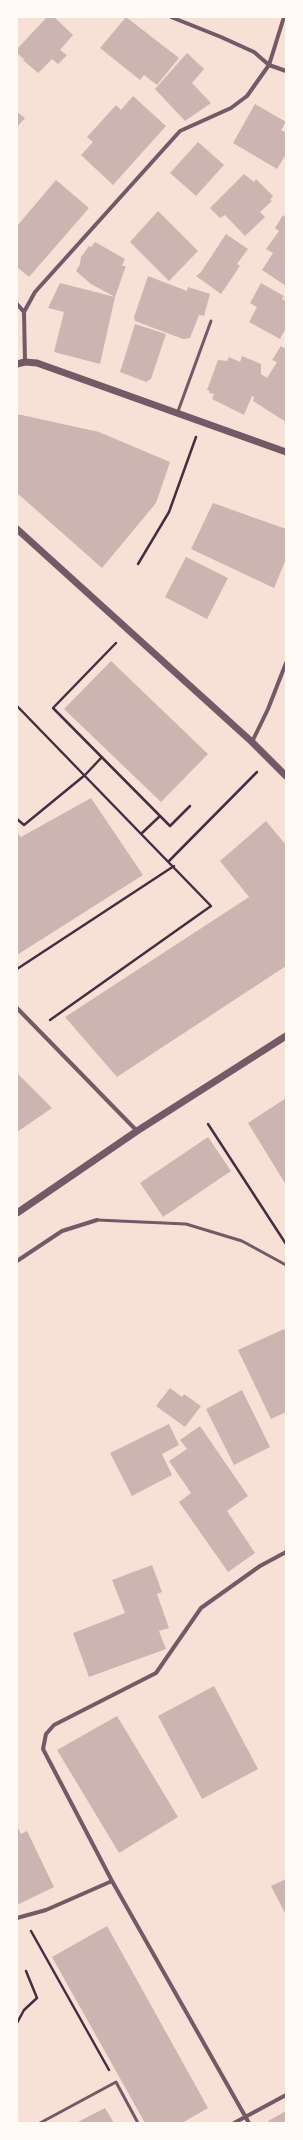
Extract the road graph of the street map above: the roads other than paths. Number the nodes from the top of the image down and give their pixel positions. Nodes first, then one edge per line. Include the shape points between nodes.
1 (171, 17) edge
2 (284, 17) edge
3 (269, 64) junction
4 (286, 71) edge
5 (17, 304) edge
6 (24, 312) junction
7 (210, 321) dead end
8 (25, 362) junction
9 (17, 364) edge
10 (177, 414) junction
11 (286, 452) edge
12 (17, 529) edge
13 (286, 664) edge
14 (252, 742) junction
15 (286, 776) edge
16 (17, 1008) edge
17 (286, 1036) edge
18 (137, 1131) junction
19 (17, 1212) edge
20 (97, 1220) joint
21 (17, 1261) edge
22 (286, 1265) edge
23 (286, 1552) edge
24 (112, 1881) junction
25 (17, 1918) edge
26 (286, 2095) edge
27 (246, 2116) junction
28 (40, 2123) edge
29 (138, 2123) edge
30 (234, 2123) edge
31 (249, 2123) edge

1 - 3 street via 254,52
2 - 3 street
3 - 4 street
3 - 6 street via 247,96 206,121 180,131 34,292
5 - 6 street
6 - 8 street
7 - 10 lane
8 - 9 street
8 - 10 street via 37,363
10 - 11 street
12 - 14 street
13 - 14 street
14 - 15 street
16 - 18 street
17 - 18 street
18 - 19 street
20 - 21 street via 62,1231
20 - 22 lane via 186,1224 242,1241
23 - 24 street via 260,1566 201,1608 156,1673 54,1725 46,1734 43,1749
24 - 25 street via 46,1910
24 - 27 street
26 - 27 street
27 - 30 street
27 - 31 street
28 - 29 lane via 116,2082

